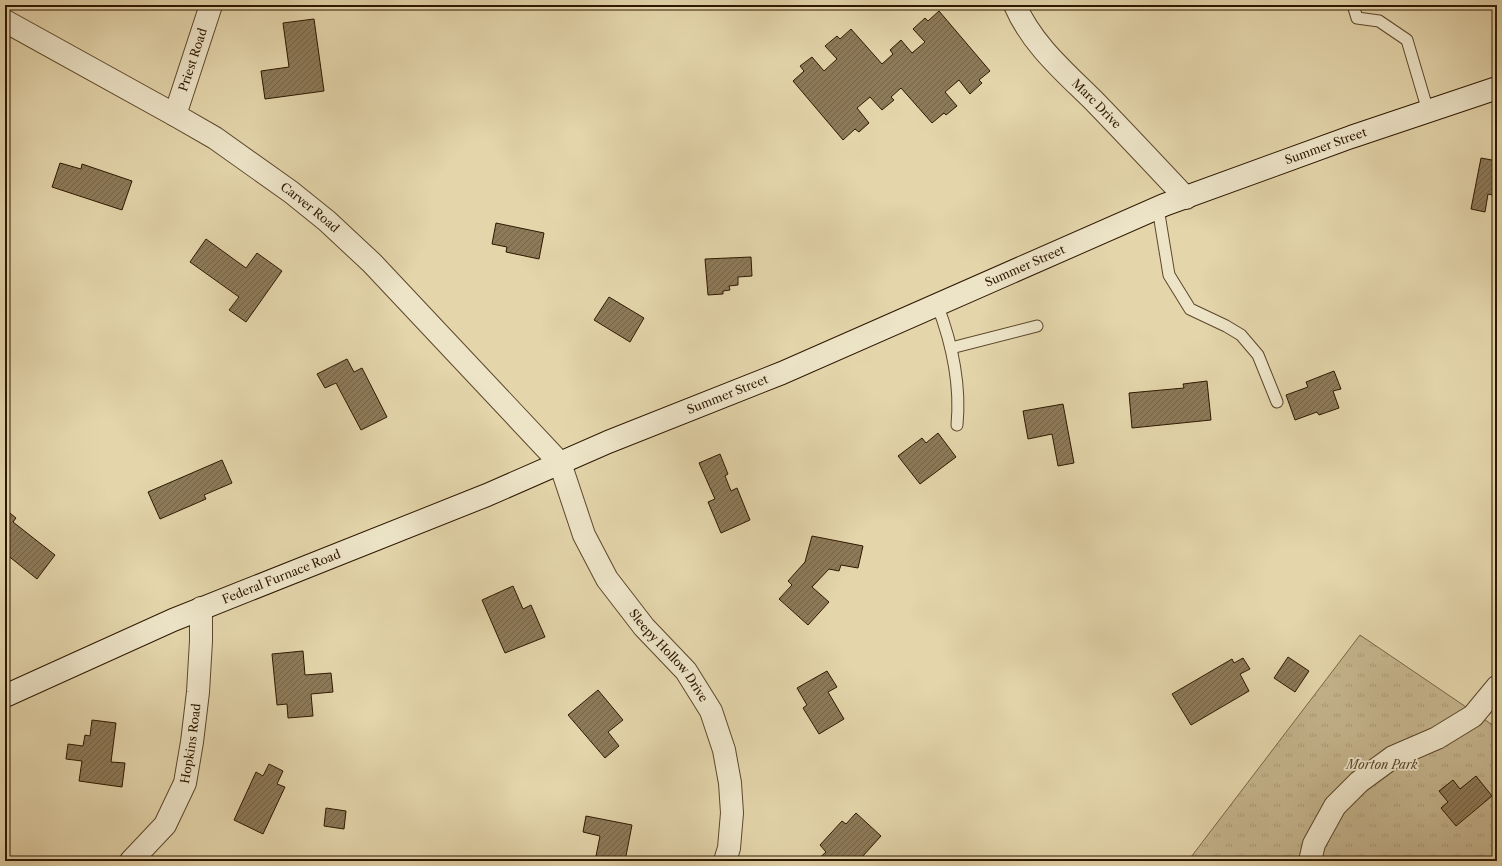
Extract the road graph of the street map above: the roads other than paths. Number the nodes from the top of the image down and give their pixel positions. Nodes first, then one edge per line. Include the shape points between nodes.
1 (211, 5) edge
2 (1015, 5) edge
3 (1353, 5) edge
4 (5, 21) edge
5 (1497, 88) edge
6 (1428, 111) junction
7 (175, 115) junction
8 (1186, 198) junction
9 (1158, 208) junction
10 (937, 304) junction
11 (1037, 326) dead end
12 (951, 348) junction
13 (1277, 402) dead end
14 (957, 425) dead end
15 (560, 463) junction
16 (201, 608) junction
17 (1497, 687) edge
18 (5, 696) edge
19 (131, 861) edge
20 (725, 861) edge
21 (1310, 861) edge

1 - 7 street, Priest Road
2 - 8 street, Marc Drive via 1021,19 1042,49
3 - 6 lane via 1357,18 1379,21 1407,40
4 - 7 street, Carver Road
5 - 6 street, Summer Street
6 - 8 street, Summer Street
7 - 15 street, Carver Road via 215,138 327,221 377,268
8 - 9 street, Summer Street
9 - 10 street, Summer Street
9 - 13 lane via 1169,275 1190,309 1241,335 1258,355
10 - 12 lane
10 - 15 street, Summer Street via 782,373
11 - 12 lane
12 - 14 lane via 959,405
15 - 16 street, Federal Furnace Road via 487,495
15 - 20 street, Sleepy Hollow Drive via 584,535 607,579 644,627 686,671 710,711 724,750 730,783 732,813
16 - 18 street, Federal Furnace Road
16 - 19 street, Hopkins Road via 198,692 185,783 165,825
17 - 21 street via 1473,716 1437,738 1393,757 1359,782 1335,806 1314,844

